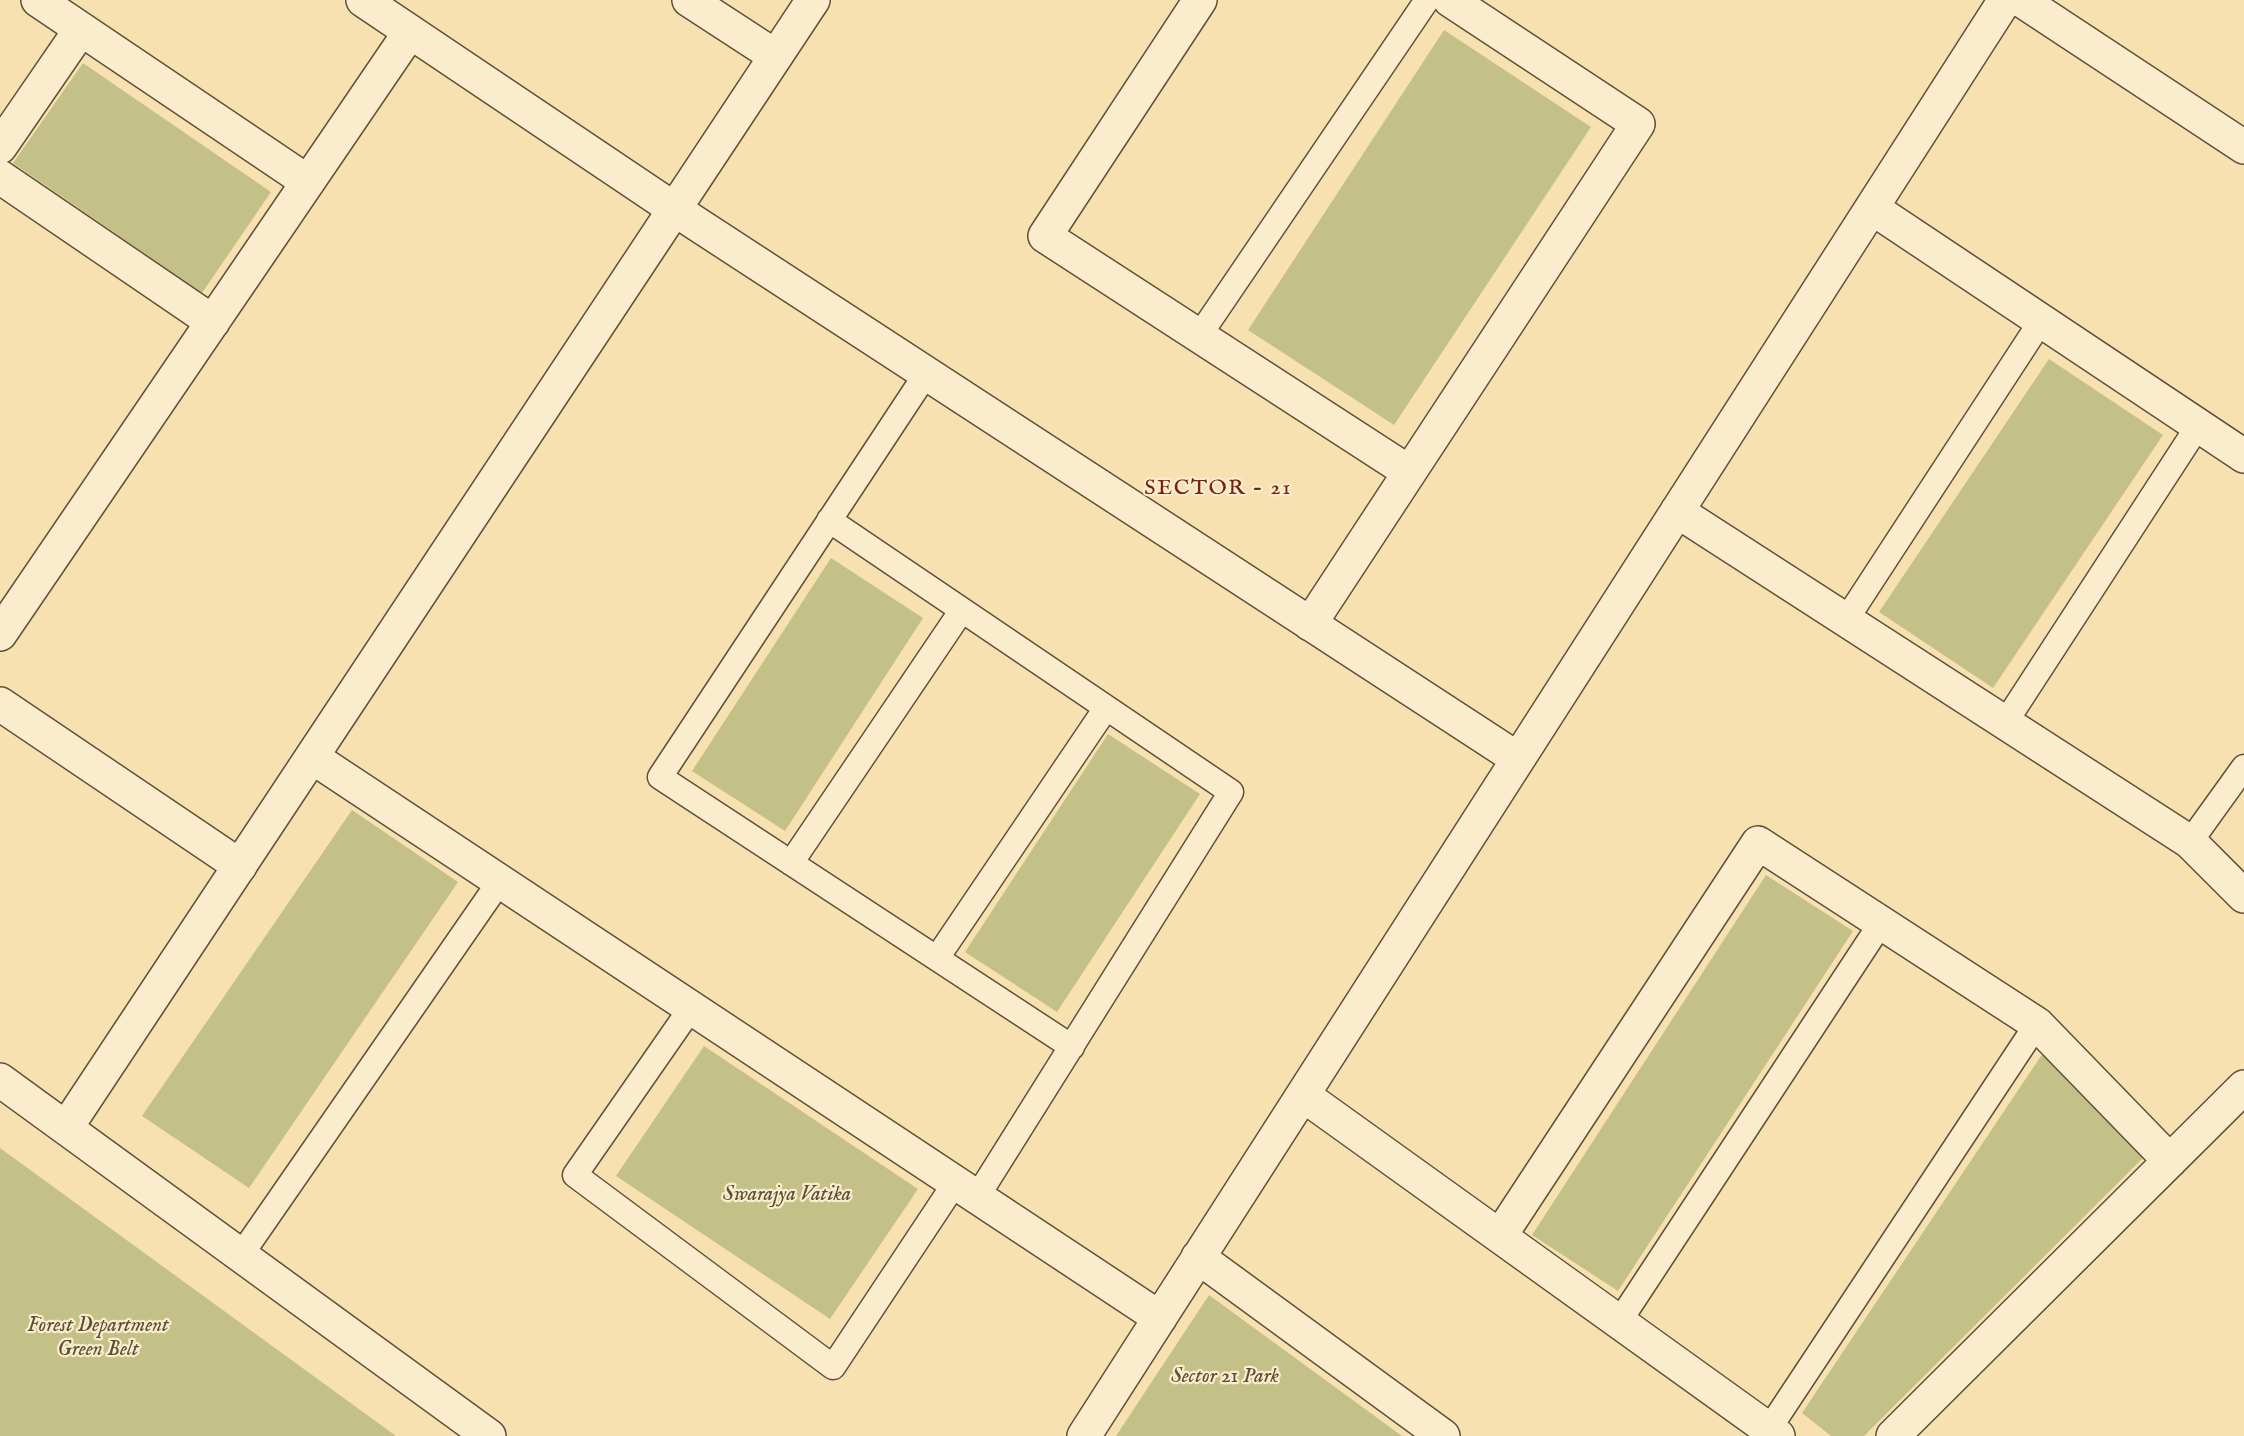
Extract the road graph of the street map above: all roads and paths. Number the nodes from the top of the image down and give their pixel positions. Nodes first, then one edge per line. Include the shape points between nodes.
1 (38, 0) edge
2 (363, 0) edge
3 (689, 0) edge
4 (813, 0) edge
5 (1200, 0) edge
6 (1427, 0) edge
7 (1450, 0) edge
8 (2005, 0) edge
9 (2021, 0) edge
10 (81, 28) junction
11 (410, 32) junction
12 (775, 56) junction
13 (0, 147) edge
14 (2244, 147) edge
15 (0, 177) edge
16 (308, 182) junction
17 (1872, 208) junction
18 (674, 209) junction
19 (2041, 321) junction
20 (213, 322) junction
21 (1199, 336) junction
22 (926, 374) junction
23 (2198, 426) junction
24 (2244, 456) edge
25 (1409, 472) junction
26 (1677, 511) junction
27 (829, 520) junction
28 (962, 610) junction
29 (1846, 620) junction
30 (1310, 624) junction
31 (0, 634) edge
32 (0, 704) edge
33 (1106, 708) junction
34 (2005, 723) junction
35 (312, 757) junction
36 (1518, 759) junction
37 (2244, 767) edge
38 (2190, 842) junction
39 (791, 863) junction
40 (240, 866) junction
41 (500, 881) junction
42 (2244, 896) edge
43 (1881, 923) junction
44 (937, 958) junction
45 (691, 1008) junction
46 (2037, 1024) junction
47 (1072, 1047) junction
48 (0, 1080) edge
49 (2244, 1087) edge
50 (1303, 1095) junction
51 (66, 1128) junction
52 (2170, 1161) junction
53 (966, 1190) junction
54 (1500, 1236) junction
55 (241, 1255) junction
56 (1198, 1257) junction
57 (1160, 1318) junction
58 (1619, 1322) junction
59 (1774, 1432) edge
60 (489, 1436) edge
61 (1084, 1436) edge
62 (1443, 1436) edge
63 (1893, 1436) edge

1 - 10 street
2 - 11 street
3 - 12 street
4 - 12 street
5 - 21 street via 1046,236
6 - 21 lane
7 - 25 street via 1638,124
8 - 17 street
9 - 14 street
10 - 13 street
10 - 16 street
11 - 16 street
11 - 18 street
12 - 18 street
15 - 20 street
16 - 20 street
17 - 19 street
17 - 26 street
18 - 22 street
18 - 35 street
19 - 23 street
19 - 29 lane
20 - 31 street
21 - 25 street
22 - 27 lane
22 - 30 street
23 - 24 street
23 - 34 lane
25 - 30 street
26 - 29 street
26 - 36 street
27 - 28 lane
27 - 39 lane via 660,777
28 - 33 lane
28 - 39 lane
29 - 34 street
30 - 36 street
32 - 40 street
33 - 44 lane
33 - 47 lane via 1230,792
34 - 38 street
35 - 40 street
35 - 41 street
36 - 50 street
37 - 38 lane
38 - 42 street
39 - 44 lane
40 - 51 street
41 - 45 street
41 - 55 lane
43 - 46 street
43 - 54 street via 1758,843
43 - 58 lane
44 - 47 lane
45 - 53 street
45 - 53 lane via 575,1175 832,1367
46 - 52 street
46 - 59 lane
47 - 53 lane
48 - 51 street
49 - 52 street
50 - 54 street
50 - 56 street
51 - 55 street
52 - 63 street
53 - 57 street
54 - 58 street
55 - 60 street
56 - 57 street
56 - 62 street
57 - 61 street
58 - 59 street

